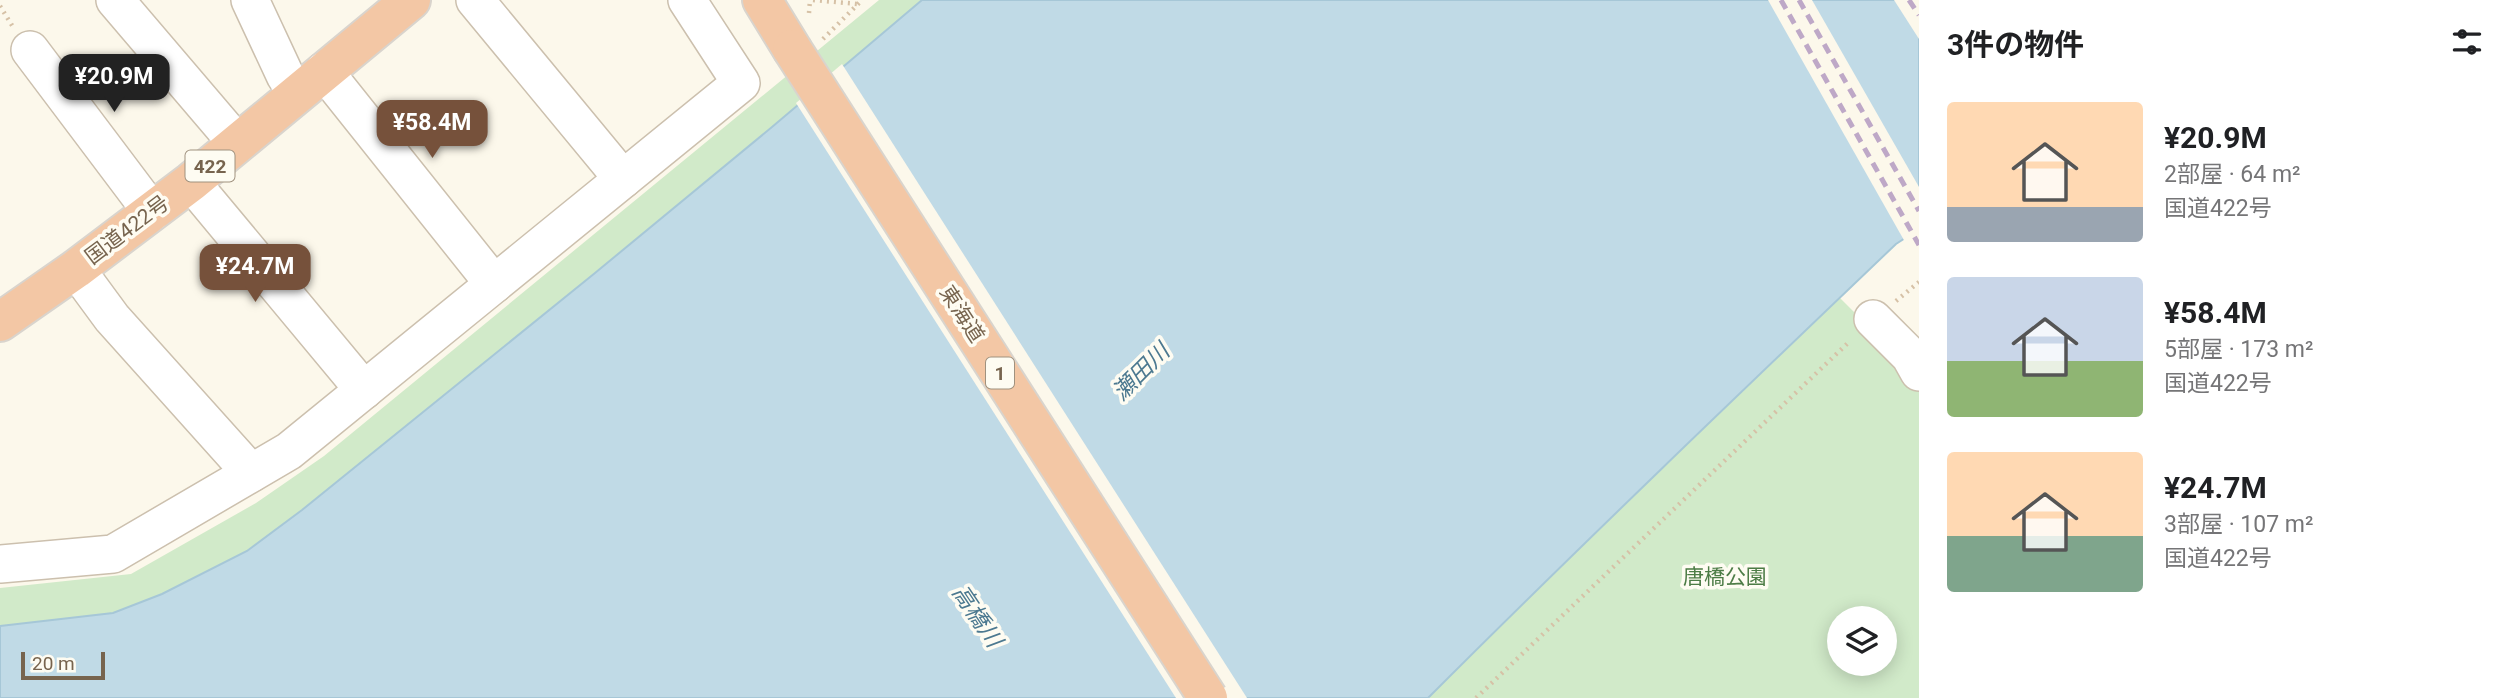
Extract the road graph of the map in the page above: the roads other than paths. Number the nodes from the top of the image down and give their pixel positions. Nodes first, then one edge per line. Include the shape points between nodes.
1 (115, 0) edge
2 (250, 0) edge
3 (411, 0) edge
4 (475, 0) edge
5 (687, 0) edge
6 (762, 0) edge
7 (30, 50) dead end
8 (311, 83) junction
9 (237, 143) junction
10 (623, 179) junction
11 (191, 182) junction
12 (152, 212) junction
13 (76, 269) junction
14 (494, 284) junction
15 (1873, 319) road end
16 (0, 322) edge
17 (1919, 372) edge
18 (364, 390) junction
19 (251, 473) junction
20 (0, 564) edge
21 (1208, 698) edge

1 - 9 street
2 - 8 street via 285,75
3 - 8 highway, 国道422号 / 422
4 - 10 street
5 - 10 street via 741,83
6 - 21 highway, 東海道 / 1, bridge
7 - 12 street
8 - 9 highway, 国道422号 / 422
8 - 14 street
9 - 11 highway, 国道422号 / 422
10 - 14 street
11 - 12 highway, 国道422号 / 422
11 - 18 street
12 - 13 highway, 国道422号 / 422
13 - 16 highway, 国道422号 / 422
13 - 19 street via 112,318
14 - 18 street
15 - 17 street via 1910,356
18 - 19 street via 289,451
19 - 20 street via 113,554

